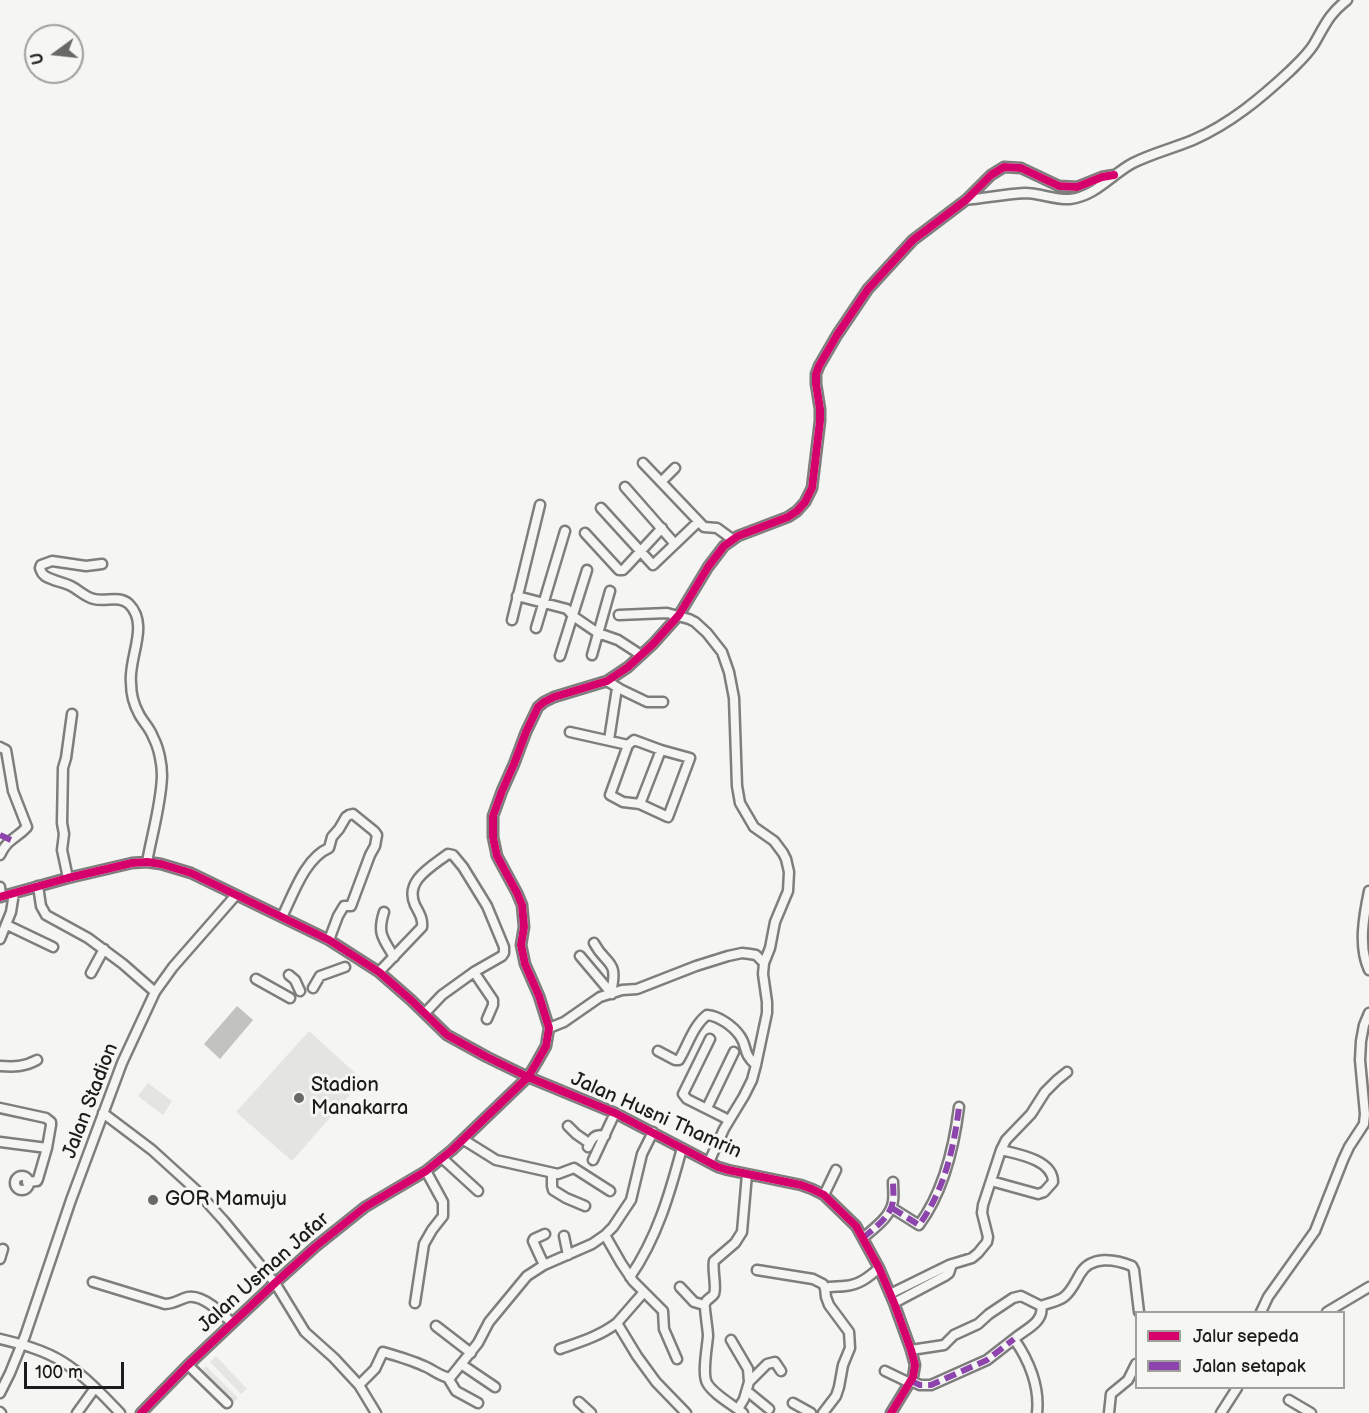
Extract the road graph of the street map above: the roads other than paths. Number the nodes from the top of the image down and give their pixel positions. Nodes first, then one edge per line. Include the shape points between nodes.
1 (1347, 0) edge
2 (1114, 175) junction
3 (966, 200) junction
4 (643, 463) dead end
5 (675, 468) dead end
6 (661, 482) junction
7 (625, 487) dead end
8 (540, 505) dead end
9 (601, 508) dead end
10 (698, 522) junction
11 (662, 528) junction
12 (565, 531) dead end
13 (585, 533) dead end
14 (732, 539) junction
15 (675, 544) junction
16 (641, 551) junction
17 (102, 564) dead end
18 (587, 570) dead end
19 (610, 591) dead end
20 (517, 596) junction
21 (544, 603) junction
22 (619, 615) dead end
23 (679, 615) junction
24 (573, 616) junction
25 (512, 620) dead end
26 (536, 628) dead end
27 (598, 633) junction
28 (592, 655) dead end
29 (560, 656) dead end
30 (641, 656) junction
31 (607, 681) junction
32 (617, 688) junction
33 (663, 702) dead end
34 (72, 714) dead end
35 (570, 732) dead end
36 (609, 740) junction
37 (628, 745) junction
38 (0, 747) edge
39 (661, 750) junction
40 (640, 804) junction
41 (0, 835) edge
42 (11, 840) junction
43 (0, 855) edge
44 (147, 862) junction
45 (68, 878) junction
46 (38, 886) junction
47 (0, 887) edge
48 (1369, 891) edge
49 (14, 893) junction
50 (236, 895) junction
51 (1, 897) edge
52 (384, 912) dead end
53 (282, 917) junction
54 (7, 925) junction
55 (0, 939) edge
56 (329, 940) junction
57 (53, 947) dead end
58 (104, 949) junction
59 (580, 956) dead end
60 (394, 957) junction
61 (764, 963) junction
62 (345, 967) dead end
63 (1369, 970) edge
64 (379, 972) junction
65 (474, 972) junction
66 (91, 973) dead end
67 (289, 975) dead end
68 (597, 975) junction
69 (256, 979) dead end
70 (313, 988) dead end
71 (300, 991) dead end
72 (155, 992) junction
73 (611, 993) junction
74 (290, 998) dead end
75 (425, 1013) junction
76 (1369, 1013) edge
77 (487, 1019) dead end
78 (549, 1028) junction
79 (710, 1039) dead end
80 (658, 1051) dead end
81 (734, 1052) dead end
82 (37, 1060) dead end
83 (756, 1065) junction
84 (0, 1066) edge
85 (1067, 1072) dead end
86 (528, 1077) junction
87 (959, 1107) dead end
88 (0, 1108) edge
89 (707, 1108) junction
90 (103, 1113) junction
91 (615, 1113) junction
92 (729, 1120) junction
93 (568, 1126) dead end
94 (653, 1132) junction
95 (605, 1136) junction
96 (464, 1140) junction
97 (0, 1142) edge
98 (47, 1148) junction
99 (682, 1148) junction
100 (1001, 1150) junction
101 (442, 1158) junction
102 (593, 1161) dead end
103 (709, 1162) junction
104 (836, 1170) dead end
105 (426, 1171) junction
106 (552, 1173) junction
107 (747, 1174) junction
108 (991, 1181) junction
109 (27, 1182) dead end
110 (893, 1182) dead end
111 (478, 1191) dead end
112 (610, 1191) dead end
113 (824, 1195) junction
114 (585, 1206) dead end
115 (892, 1208) junction
116 (545, 1234) dead end
117 (605, 1235) junction
118 (564, 1236) dead end
119 (863, 1238) junction
120 (3, 1249) dead end
121 (568, 1255) junction
122 (0, 1259) edge
123 (952, 1264) junction
124 (544, 1265) junction
125 (879, 1268) junction
126 (756, 1270) dead end
127 (630, 1277) junction
128 (93, 1282) dead end
129 (275, 1282) junction
130 (680, 1287) dead end
131 (825, 1287) junction
132 (1369, 1287) edge
133 (644, 1292) junction
134 (890, 1294) junction
135 (415, 1303) dead end
136 (894, 1303) junction
137 (704, 1305) junction
138 (1041, 1306) junction
139 (1139, 1311) edge
140 (1261, 1311) edge
141 (1329, 1311) edge
142 (232, 1323) junction
143 (617, 1323) junction
144 (436, 1326) dead end
145 (0, 1339) edge
146 (1014, 1339) junction
147 (731, 1340) dead end
148 (22, 1344) junction
149 (560, 1348) dead end
150 (911, 1350) junction
151 (471, 1353) junction
152 (677, 1359) dead end
153 (461, 1364) junction
154 (188, 1365) junction
155 (1135, 1368) edge
156 (781, 1371) dead end
157 (885, 1371) dead end
158 (448, 1378) junction
159 (911, 1382) junction
160 (359, 1385) junction
161 (748, 1386) junction
162 (495, 1387) dead end
163 (95, 1388) junction
164 (1236, 1389) edge
165 (0, 1393) edge
166 (1289, 1400) dead end
167 (579, 1402) dead end
168 (227, 1403) dead end
169 (478, 1403) dead end
170 (793, 1403) dead end
171 (769, 1410) dead end
172 (741, 1411) edge
173 (1222, 1412) edge
174 (77, 1413) edge
175 (120, 1413) edge
176 (141, 1413) edge
177 (376, 1413) edge
178 (591, 1413) edge
179 (686, 1413) edge
180 (811, 1413) edge
181 (823, 1413) edge
182 (891, 1413) edge
183 (1037, 1413) edge
184 (1109, 1413) edge
185 (1233, 1413) edge
186 (1311, 1413) edge

1 - 2 street via 1293,68 1239,115 1195,140
2 - 3 street via 1090,193 1070,199 1025,193
2 - 3 street via 1077,188 1059,186 1020,168 1004,167
3 - 14 street via 889,265 868,289 825,355 816,374 820,421 812,488 805,501 788,517
4 - 6 street
5 - 6 street
6 - 10 street
7 - 11 street
8 - 20 street
9 - 16 street
10 - 14 street via 717,528
10 - 15 street
11 - 15 street
11 - 16 street
12 - 21 street
13 - 16 street via 620,570
14 - 23 street via 717,554
15 - 16 street via 652,565
17 - 44 street via 48,561 40,568 47,577 90,598 120,599 135,612 138,630 130,681 137,709 157,746 162,775
18 - 24 street
19 - 27 street
20 - 21 street
20 - 25 street
21 - 24 street via 567,609
21 - 26 street
22 - 23 street
23 - 30 street
23 - 61 street via 695,622 726,660 734,698 741,803 754,827 774,841 788,866 788,891
24 - 27 street
24 - 29 street
27 - 28 street
27 - 30 street via 618,640
30 - 31 street
31 - 32 street
31 - 78 street via 554,697 538,707 494,816 495,850 522,905 521,945 525,964
32 - 33 street via 647,702
32 - 36 street
34 - 45 street via 63,768 63,850
35 - 36 street
36 - 37 street
37 - 39 street via 634,740
37 - 40 street via 610,795
38 - 42 street via 6,750 13,791 27,827
39 - 40 street
39 - 40 street via 690,758 668,817
41 - 42 street
42 - 43 street
44 - 45 street, Jalan Husni Thamrin
44 - 50 street, Jalan Husni Thamrin via 191,873
45 - 46 street, Jalan Husni Thamrin
46 - 49 street, Jalan Husni Thamrin
46 - 58 street via 46,915
47 - 51 street
48 - 63 street via 1363,948
49 - 51 street, Jalan Husni Thamrin
49 - 54 street
50 - 53 street, Jalan Husni Thamrin
50 - 72 street, Jalan Stadion
52 - 60 street via 381,930
53 - 56 street, Jalan Husni Thamrin
53 - 56 street via 304,872 317,855 329,848 332,837 353,814 377,835 375,846 351,906 344,906
54 - 55 street
54 - 57 street
56 - 64 street, Jalan Husni Thamrin
58 - 66 street
58 - 72 street
59 - 68 street
60 - 64 street
60 - 65 street via 422,927 412,888 417,879 451,854 487,906 504,947 502,956
61 - 73 street via 756,955 735,954 643,987
61 - 83 street via 767,1013
62 - 70 street via 320,976
64 - 75 street, Jalan Husni Thamrin
65 - 75 street
65 - 77 street via 493,1000
67 - 71 street
68 - 73 street
68 - 73 street via 596,946 613,970
69 - 74 street
72 - 90 street, Jalan Stadion
73 - 78 street
75 - 86 street, Jalan Husni Thamrin via 447,1035
76 - 140 street via 1360,1060 1364,1124 1343,1160 1315,1231
78 - 86 street, Jalan Usman Jafar via 546,1046
79 - 89 street via 683,1094
80 - 83 street via 679,1060 702,1019 711,1015 739,1035 749,1059
81 - 89 street
82 - 84 street via 24,1066
83 - 92 street
85 - 100 street via 1045,1092
86 - 91 street, Jalan Husni Thamrin
86 - 96 street, Jalan Usman Jafar
87 - 115 street via 951,1154 928,1213 920,1225
88 - 98 street via 49,1120
89 - 92 street
90 - 129 street via 196,1190
90 - 148 street, Jalan Stadion
91 - 94 street, Jalan Husni Thamrin
91 - 95 street
92 - 103 street
93 - 95 street via 589,1145 593,1137
94 - 99 street, Jalan Husni Thamrin
94 - 117 street via 642,1155 631,1200
95 - 102 street
96 - 101 street, Jalan Usman Jafar
96 - 106 street via 496,1160
97 - 98 street
98 - 109 street via 37,1181
99 - 103 street, Jalan Husni Thamrin
99 - 127 street via 657,1229
100 - 108 street
100 - 108 street via 1042,1164 1051,1172 1053,1182 1038,1194
101 - 105 street, Jalan Usman Jafar
101 - 111 street
103 - 107 street, Jalan Husni Thamrin
104 - 113 street
105 - 129 street, Jalan Usman Jafar via 365,1208
105 - 135 street via 443,1202 443,1216 424,1244
106 - 112 street via 574,1168
106 - 114 street via 553,1190
107 - 113 street, Jalan Husni Thamrin via 801,1185
107 - 137 street via 742,1232 730,1249 714,1261 715,1292
108 - 123 street via 982,1213 987,1242 972,1258
110 - 115 street
113 - 119 street, Jalan Husni Thamrin via 852,1221
115 - 119 street
116 - 124 street via 533,1241
117 - 121 street
117 - 127 street
118 - 121 street
119 - 125 street, Jalan Husni Thamrin
120 - 122 street
121 - 124 street
123 - 134 street
123 - 136 street via 949,1273
124 - 151 street via 530,1273 489,1322
125 - 131 street via 863,1281
125 - 134 street, Jalan Husni Thamrin
126 - 131 street via 813,1279
127 - 133 street
128 - 142 street via 165,1304 198,1298
129 - 142 street, Jalan Usman Jafar
129 - 160 street via 305,1332
130 - 137 street via 694,1302
131 - 181 street via 827,1301 849,1332 850,1348 836,1396
132 - 141 street
133 - 143 street
133 - 152 street via 663,1311 664,1332
134 - 136 street, Jalan Husni Thamrin
136 - 150 street, Jalan Husni Thamrin
137 - 172 street via 708,1335 706,1379
138 - 139 street via 1065,1297 1088,1264 1105,1260 1132,1266
138 - 146 street via 1040,1317
138 - 150 street via 1021,1296 1013,1298 944,1345
142 - 154 street, Jalan Usman Jafar
143 - 149 street via 588,1339
143 - 179 street via 656,1382
144 - 151 street
145 - 148 street
146 - 159 street via 987,1360 931,1385
146 - 183 street via 1032,1373
147 - 161 street via 748,1369
148 - 163 street via 63,1362
148 - 165 street, Jalan Stadion
150 - 159 street, Jalan Husni Thamrin via 915,1365
151 - 153 street
153 - 158 street
153 - 162 street
154 - 168 street
154 - 176 street, Jalan Usman Jafar
155 - 184 street via 1128,1380 1111,1394
156 - 161 street via 771,1362
157 - 159 street
158 - 160 street via 383,1352 375,1369
158 - 169 street via 455,1390
159 - 182 street
160 - 177 street
161 - 171 street
161 - 172 street
163 - 174 street
163 - 175 street
164 - 173 street
166 - 186 street
167 - 178 street
170 - 180 street
173 - 185 street

